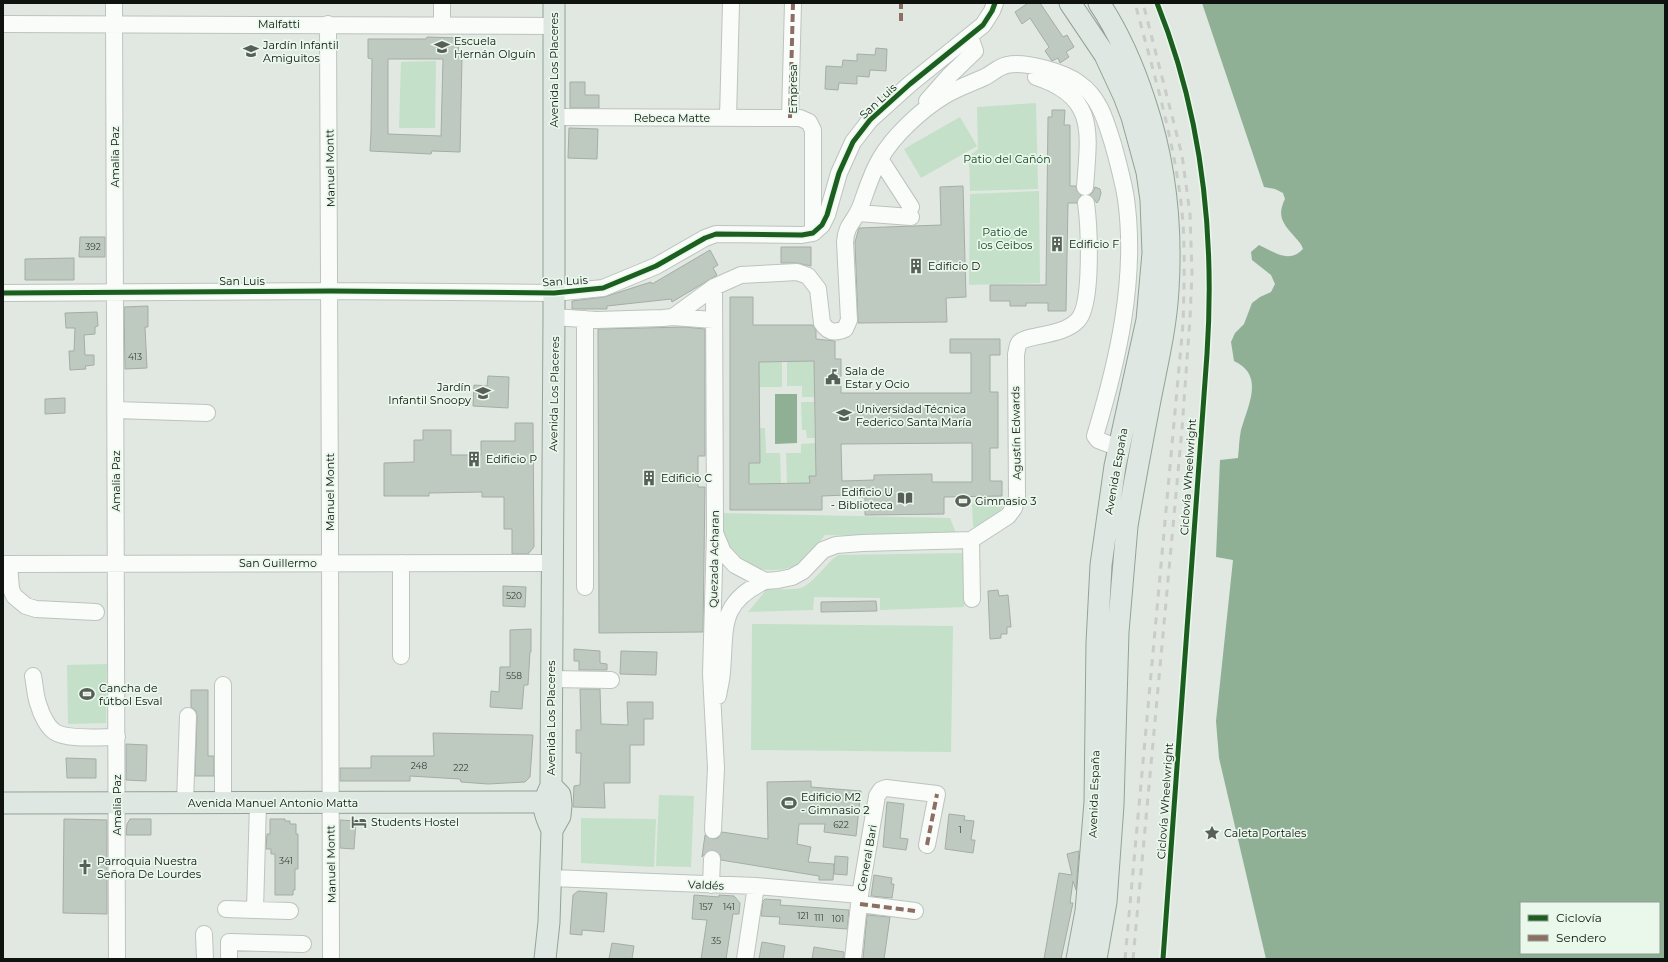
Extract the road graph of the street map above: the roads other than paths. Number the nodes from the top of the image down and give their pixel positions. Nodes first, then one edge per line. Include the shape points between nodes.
1 (114, 3) edge
2 (442, 3) edge
3 (554, 3) edge
4 (731, 3) edge
5 (793, 3) edge
6 (995, 3) edge
7 (1070, 3) edge
8 (1099, 3) edge
9 (3, 24) edge
10 (114, 24) junction
11 (328, 24) junction
12 (442, 26) junction
13 (554, 26) junction
14 (970, 37) junction
15 (990, 74) junction
16 (554, 117) junction
17 (728, 118) junction
18 (790, 118) junction
19 (914, 118) junction
20 (880, 159) junction
21 (1085, 187) dead end
22 (1086, 203) dead end
23 (858, 213) junction
24 (813, 233) junction
25 (714, 287) junction
26 (331, 291) junction
27 (115, 292) junction
28 (3, 293) edge
29 (554, 293) junction
30 (554, 317) junction
31 (673, 317) junction
32 (585, 319) junction
33 (713, 320) junction
34 (116, 410) junction
35 (207, 413) dead end
36 (1119, 448) junction
37 (716, 533) junction
38 (971, 540) junction
39 (116, 563) junction
40 (329, 563) junction
41 (553, 563) junction
42 (6, 564) edge
43 (406, 564) junction
44 (766, 582) junction
45 (585, 587) dead end
46 (972, 599) dead end
47 (96, 612) dead end
48 (406, 655) dead end
49 (33, 676) dead end
50 (552, 679) junction
51 (611, 680) dead end
52 (223, 684) dead end
53 (714, 711) junction
54 (188, 716) dead end
55 (117, 737) junction
56 (547, 794) junction
57 (330, 802) junction
58 (3, 803) edge
59 (185, 803) junction
60 (224, 803) junction
61 (258, 803) junction
62 (117, 804) junction
63 (713, 830) tunnel mouth
64 (927, 845) dead end
65 (712, 859) tunnel mouth
66 (551, 878) junction
67 (711, 885) junction
68 (756, 886) junction
69 (860, 900) junction
70 (226, 909) dead end
71 (255, 910) junction
72 (290, 911) dead end
73 (915, 911) dead end
74 (204, 934) dead end
75 (303, 944) dead end
76 (117, 959) edge
77 (204, 959) edge
78 (229, 959) edge
79 (331, 959) edge
80 (545, 959) edge
81 (745, 959) edge
82 (853, 959) edge
83 (1077, 959) edge
84 (1096, 959) edge

1 - 10 street, Amalia Paz
2 - 12 street
3 - 13 main road, Avenida Los Placeres
4 - 17 street
5 - 18 street, Empresa
6 - 14 street, San Luis via 984,25
7 - 36 main road, Avenida España via 1105,54 1124,96 1140,144 1151,200 1153,253 1147,320
8 - 84 main road, Avenida España via 1130,62 1150,116 1167,200 1169,260 1165,321 1123,559 1107,894
9 - 10 street, Malfatti
10 - 11 street, Malfatti
10 - 27 street, Amalia Paz
11 - 12 street, Malfatti
11 - 26 street, Manuel Montt
12 - 13 street, Malfatti
13 - 16 main road, Avenida Los Placeres
14 - 19 street via 975,52 933,93
14 - 24 street, San Luis via 910,84 870,120 853,142 839,174 827,215 822,225
15 - 19 street via 944,96
15 - 21 street via 1036,77 1055,84 1076,100 1086,125 1088,151
15 - 36 street via 1000,67 1016,64 1068,76 1080,83 1096,101 1107,126 1126,198 1128,264 1124,316 1108,391 1095,436 1098,440
16 - 17 street, Rebeca Matte
16 - 29 main road, Avenida Los Placeres
17 - 18 street, Rebeca Matte
18 - 24 street, Empresa via 800,118 808,122 813,130
19 - 20 street
20 - 23 street
20 - 23 street via 911,212
22 - 38 street, Agustín Edwards via 1089,222 1083,314 1072,326 1062,331 1020,342 1016,354 1017,497 1008,516
23 - 25 street via 845,237 849,320 845,329 835,332 825,328 822,323 818,289 808,276 797,272 741,275
24 - 29 street, San Luis via 716,234 656,266 603,288
25 - 31 street
25 - 33 street, Quezada Acharan
26 - 27 street, San Luis
26 - 29 street, San Luis
26 - 40 street, Manuel Montt
27 - 28 street, San Luis
27 - 34 street, Amalia Paz
29 - 30 main road, Avenida Los Placeres
30 - 32 street
30 - 41 main road, Avenida Los Placeres
31 - 32 street
31 - 33 street
32 - 45 street
33 - 37 street, Quezada Acharan
34 - 35 street
34 - 39 street, Amalia Paz
36 - 83 main road, Avenida España via 1101,565 1095,802 1086,911
37 - 44 street via 728,559
37 - 53 street, Quezada Acharan via 711,674
38 - 44 street via 836,545 823,550 798,574
38 - 46 street
39 - 40 street, San Guillermo
39 - 42 street, San Guillermo
39 - 55 street, Amalia Paz
40 - 43 street, San Guillermo
40 - 57 street, Manuel Montt
41 - 43 street, San Guillermo
41 - 50 main road, Avenida Los Placeres
42 - 47 street via 14,596 26,606 36,609
43 - 48 street
44 - 53 street via 741,597 727,616 722,673
49 - 55 street via 39,706 54,732 62,735
50 - 51 street
50 - 56 main road, Avenida Los Placeres
52 - 60 street
53 - 63 street, Quezada Acharan via 716,768
54 - 59 street
55 - 62 street, Amalia Paz
56 - 57 main road, Avenida Manuel Antonio Matta
56 - 66 main road, Avenida Los Placeres via 546,817 552,830
57 - 61 main road, Avenida Manuel Antonio Matta
57 - 79 street, Manuel Montt
58 - 62 main road, Avenida Manuel Antonio Matta
59 - 60 main road, Avenida Manuel Antonio Matta
59 - 62 main road, Avenida Manuel Antonio Matta
60 - 61 main road, Avenida Manuel Antonio Matta
61 - 71 street
62 - 76 street, Amalia Paz
64 - 69 street, General Bari via 937,794 886,788 881,790 877,796
65 - 67 street
66 - 67 street, Valdés
66 - 80 main road, Avenida Los Placeres
67 - 68 street, Valdés
68 - 69 street, Valdés
68 - 81 street
69 - 73 street, Valdés
69 - 82 street, General Bari
70 - 71 street
71 - 72 street
74 - 77 street
75 - 78 street via 229,942

